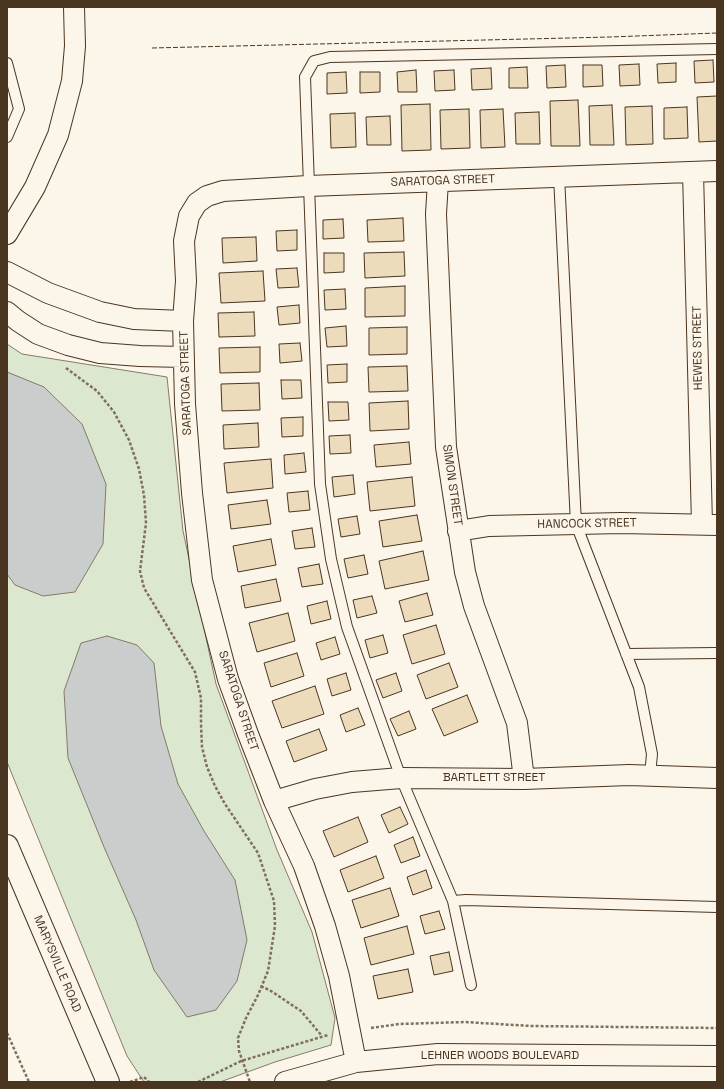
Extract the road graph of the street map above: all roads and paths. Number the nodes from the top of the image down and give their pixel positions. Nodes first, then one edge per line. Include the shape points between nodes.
1 (74, 7) edge
2 (717, 49) edge
3 (7, 63) edge
4 (7, 137) edge
5 (717, 171) edge
6 (694, 172) junction
7 (559, 176) junction
8 (438, 181) junction
9 (308, 186) junction
10 (7, 234) edge
11 (7, 272) edge
12 (7, 312) edge
13 (184, 321) junction
14 (184, 357) junction
15 (59, 365) dead end
16 (576, 524) junction
17 (710, 524) edge
18 (458, 531) junction
19 (717, 653) edge
20 (626, 654) junction
21 (650, 776) junction
22 (401, 778) junction
23 (717, 778) edge
24 (524, 779) junction
25 (274, 800) junction
26 (7, 846) edge
27 (453, 901) junction
28 (717, 907) edge
29 (470, 985) dead end
30 (261, 986) junction
31 (7, 1033) edge
32 (322, 1036) dead end
33 (717, 1056) edge
34 (356, 1062) junction
35 (29, 1082) edge
36 (108, 1082) edge
37 (129, 1082) edge
38 (150, 1082) edge
39 (250, 1082) edge
40 (285, 1082) edge

1 - 10 street via 75,46 72,81 58,135 35,187
2 - 9 lane via 330,57 314,61 305,77
3 - 4 lane via 19,109
5 - 6 street, SARATOGA STREET
6 - 7 street, SARATOGA STREET
6 - 17 street, HEWES STREET
7 - 8 street, SARATOGA STREET
7 - 16 lane
8 - 9 street, SARATOGA STREET
8 - 18 street, SIMON STREET via 436,214 446,447
9 - 13 street, SARATOGA STREET via 223,191 207,196 197,203 189,216 184,241
9 - 22 lane via 320,484 331,559 347,627
11 - 13 street via 48,293 100,312 134,320
12 - 14 street via 38,334 68,346 100,353
13 - 14 street, SARATOGA STREET
14 - 25 street, SARATOGA STREET via 192,493 202,580 228,679
15 - 30 path via 97,391 114,412 129,440 139,469 146,523 140,571 144,588 195,672 201,698 200,724 207,767 214,786 258,853 274,901 275,926 268,971
16 - 17 street, HANCOCK STREET
16 - 18 street, HANCOCK STREET via 489,526
16 - 20 lane
18 - 24 street, SIMON STREET via 474,606 517,723
19 - 20 lane
20 - 21 lane via 639,686 652,754
21 - 23 street, BARTLETT STREET
21 - 24 street, BARTLETT STREET
22 - 24 street, BARTLETT STREET
22 - 25 street, BARTLETT STREET via 352,782
22 - 27 lane
25 - 34 street, SARATOGA STREET via 304,866 325,926 339,976
26 - 36 highway, MARYSVILLE ROAD
27 - 28 lane
27 - 29 lane
30 - 32 path via 301,1011
30 - 39 path via 238,1038 240,1056
31 - 35 path
33 - 34 street, LEHNER WOODS BOULEVARD via 438,1054
34 - 40 street, LEHNER WOODS BOULEVARD
37 - 38 path via 144,1077

